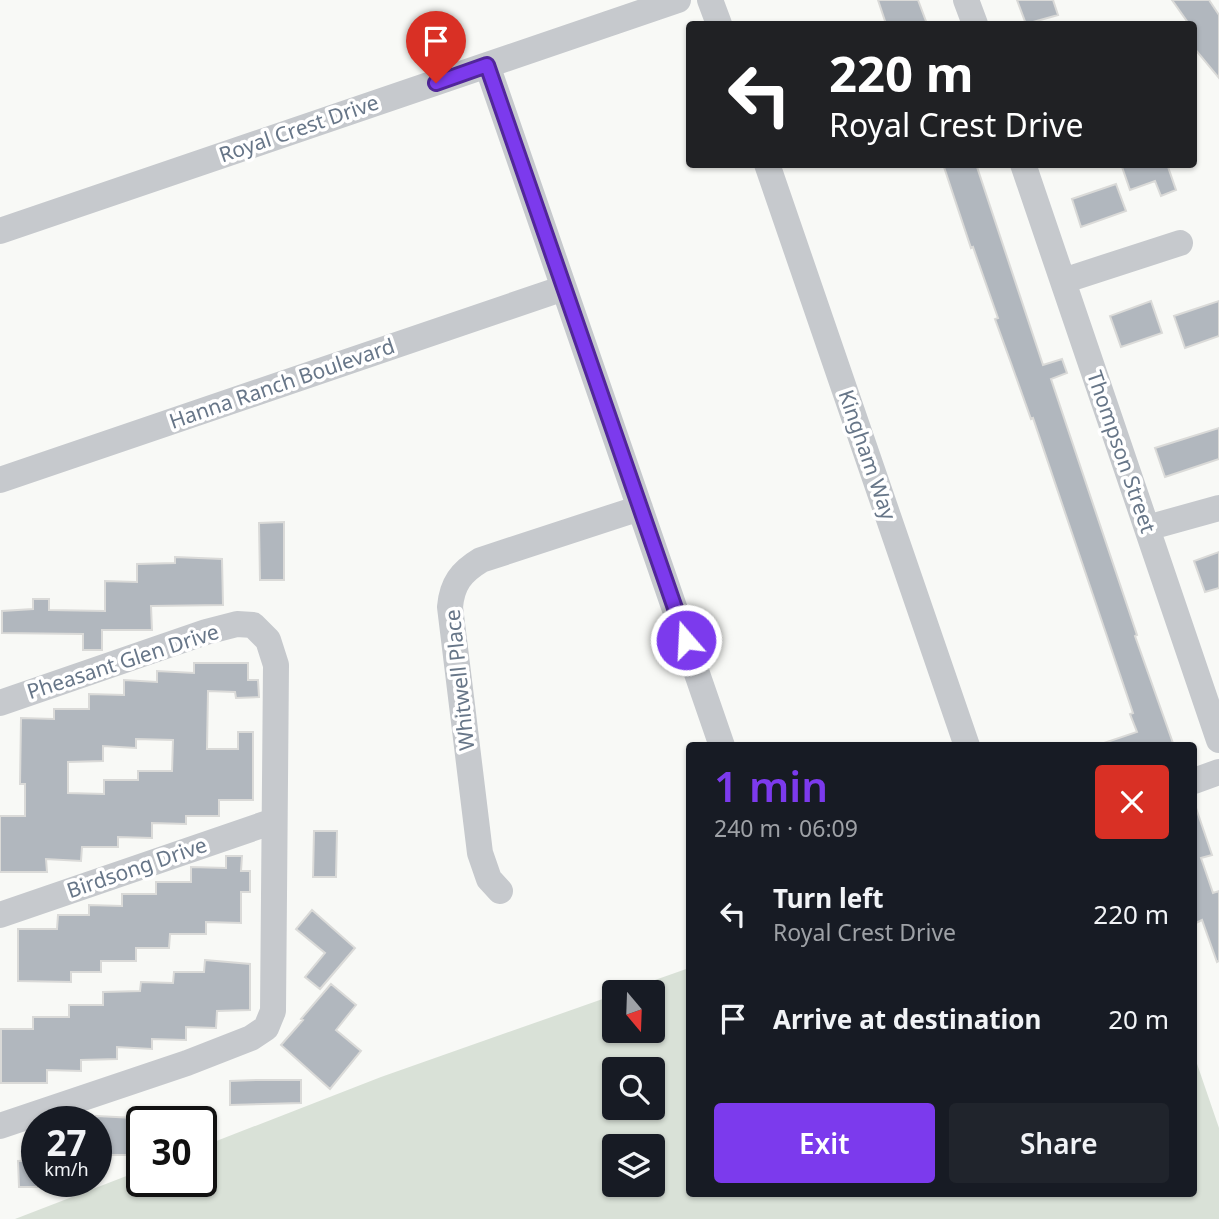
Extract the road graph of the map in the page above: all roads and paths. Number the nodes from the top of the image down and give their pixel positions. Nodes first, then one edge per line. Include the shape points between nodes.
1 (678, 0) edge
2 (710, 0) edge
3 (966, 0) edge
4 (718, 21) edge
5 (974, 21) edge
6 (487, 65) junction
7 (768, 168) edge
8 (1024, 168) edge
9 (0, 231) edge
10 (1180, 243) dead end
11 (1063, 281) junction
12 (564, 288) junction
13 (0, 480) edge
14 (640, 508) junction
15 (1219, 508) edge
16 (1147, 527) junction
17 (0, 703) edge
18 (1219, 740) edge
19 (721, 742) edge
20 (957, 742) edge
21 (1219, 772) edge
22 (1197, 780) edge
23 (274, 821) junction
24 (500, 891) dead end
25 (0, 915) edge
26 (0, 1126) edge

1 - 6 street, Royal Crest Drive
2 - 4 street
3 - 5 street
6 - 9 street, Royal Crest Drive
6 - 12 street
7 - 20 street, Kingham Way
8 - 11 street, Thompson Street
10 - 11 street
11 - 16 street, Thompson Street
12 - 13 street, Hanna Ranch Boulevard
12 - 14 street
14 - 19 street
14 - 24 street, Whitwell Place via 481,560 467,568 452,592 450,607 480,853 489,879
15 - 16 street
16 - 18 street, Thompson Street
17 - 23 street, Pheasant Glen Drive via 206,632 253,625 268,640 276,665
21 - 22 street
23 - 25 street, Birdsong Drive
23 - 26 street via 273,1011 266,1028 187,1063

